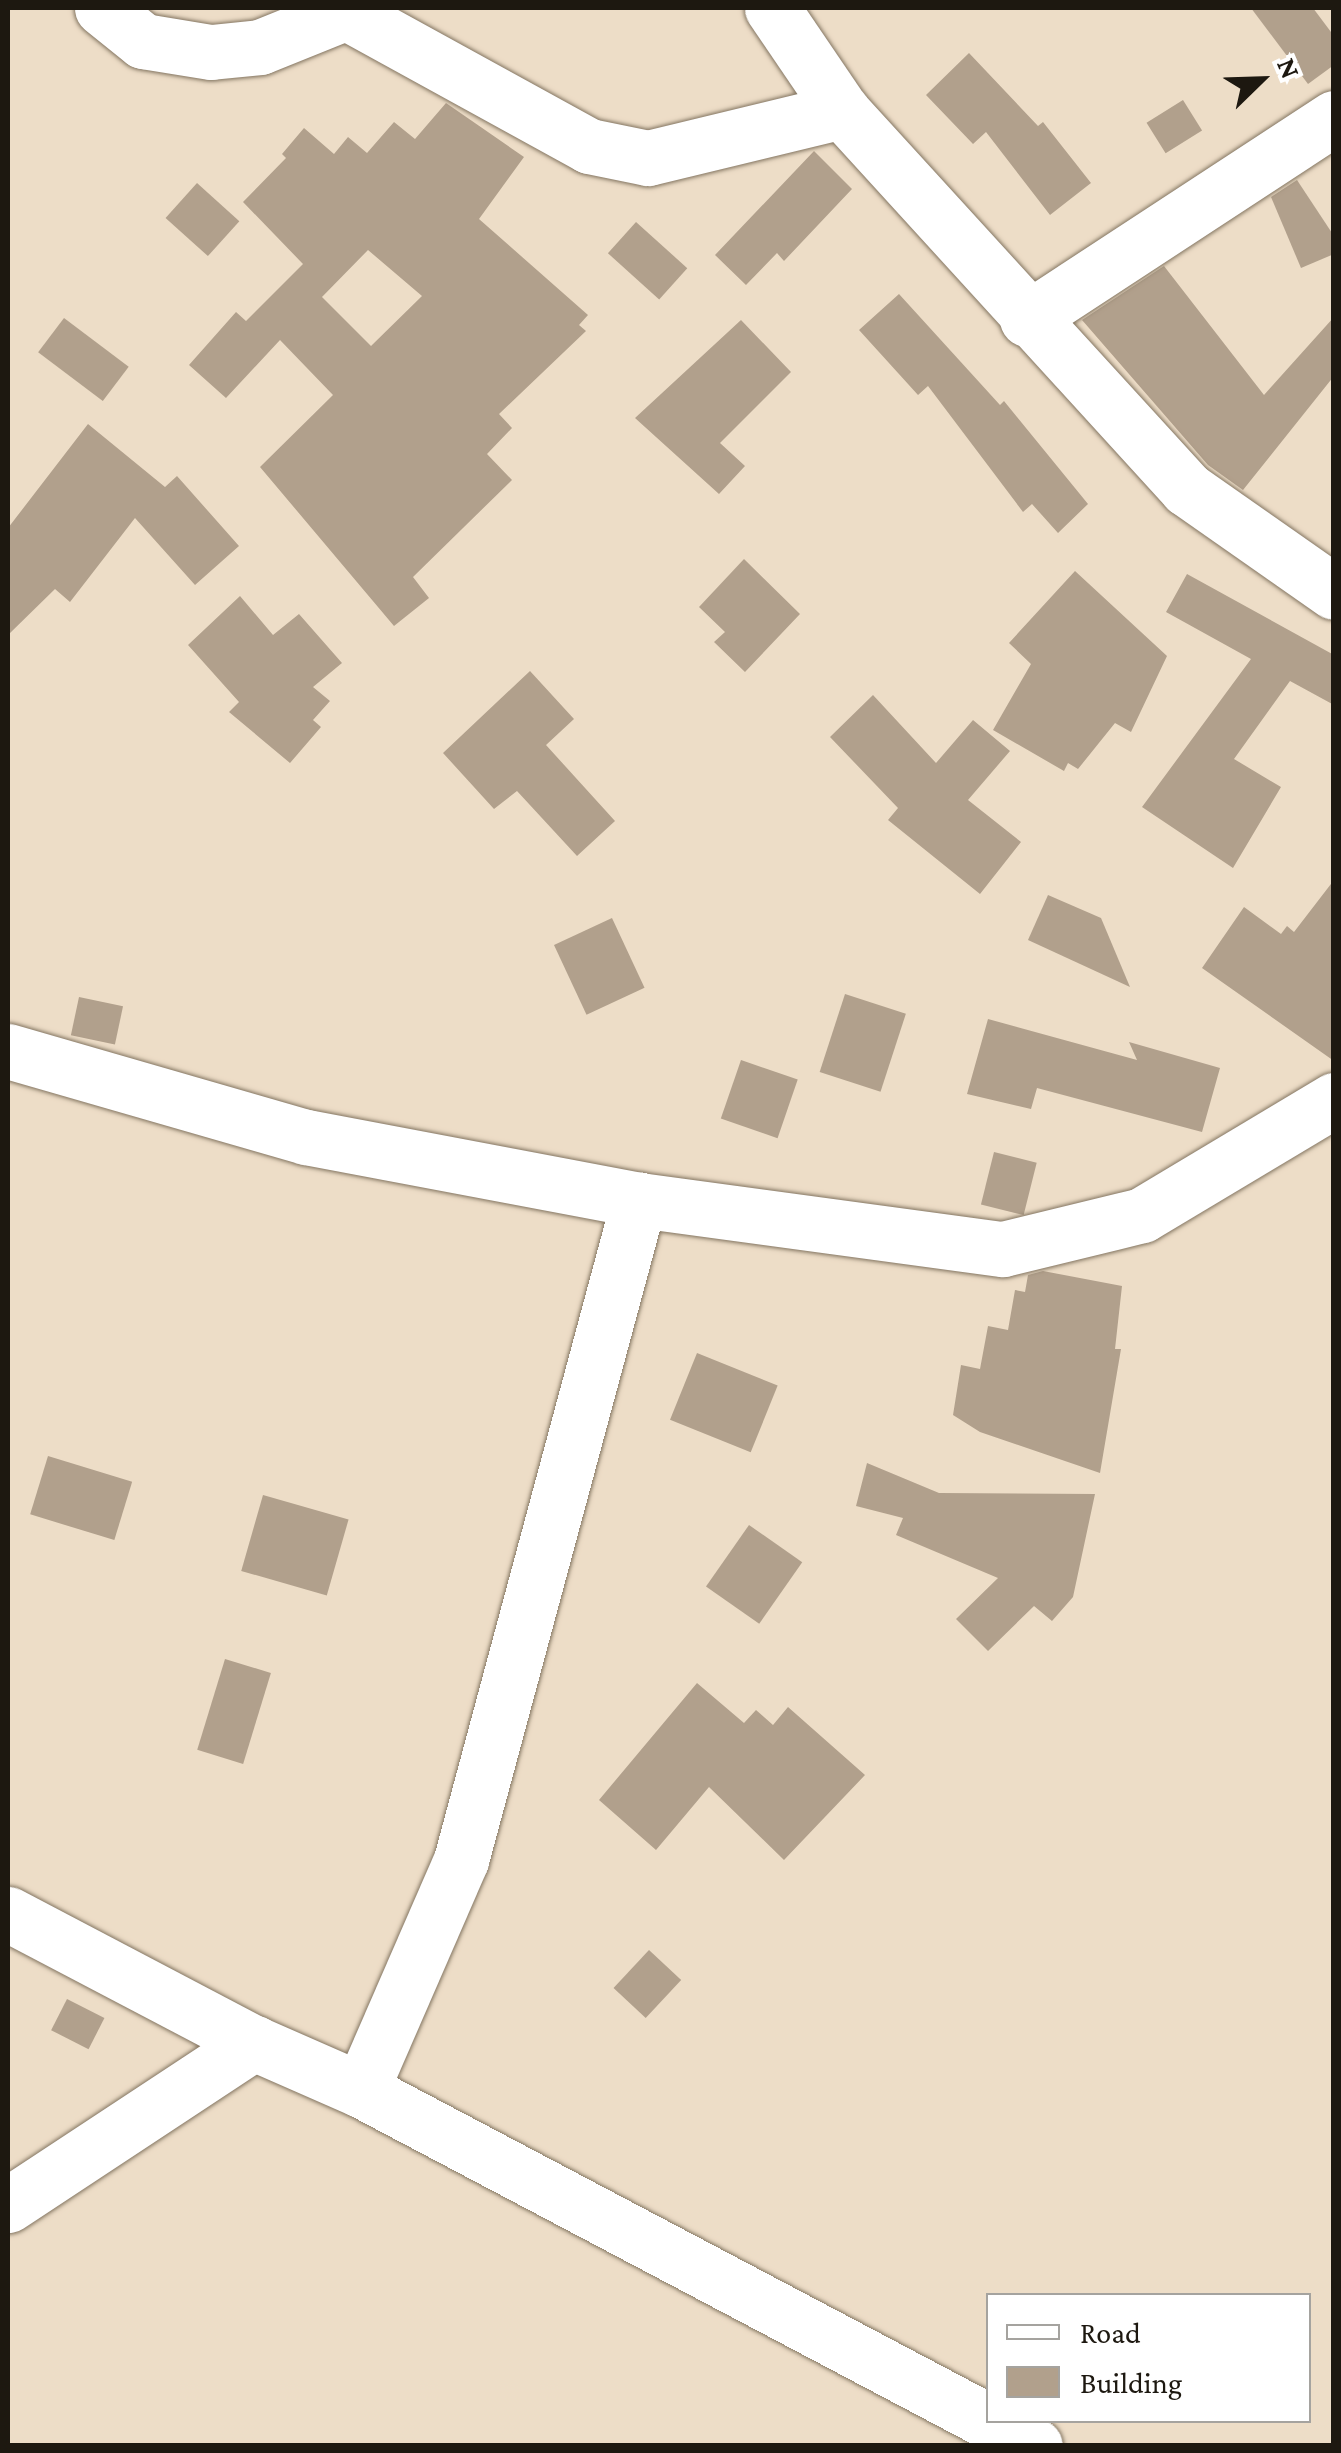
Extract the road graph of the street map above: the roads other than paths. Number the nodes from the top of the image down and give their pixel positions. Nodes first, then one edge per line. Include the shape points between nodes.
1 (102, 8) edge
2 (772, 8) edge
3 (353, 11) edge
4 (209, 30) edge
5 (842, 112) junction
6 (1334, 118) edge
7 (1028, 320) junction
8 (1334, 592) edge
9 (8, 1050) edge
10 (1334, 1100) edge
11 (638, 1200) junction
12 (8, 1914) edge
13 (254, 2044) junction
14 (361, 2090) junction
15 (8, 2205) edge
16 (986, 2420) edge
17 (992, 2423) edge
18 (1036, 2446) edge

1 - 4 street via 144,41
2 - 5 street
3 - 4 street via 260,47
3 - 5 street via 604,149 648,158
5 - 7 street
6 - 7 street
7 - 8 street via 1187,489
9 - 11 street via 306,1137
10 - 11 street via 1142,1215 1004,1249
11 - 14 street via 461,1860
12 - 13 street
13 - 14 street
13 - 15 street
14 - 16 street
17 - 18 street

